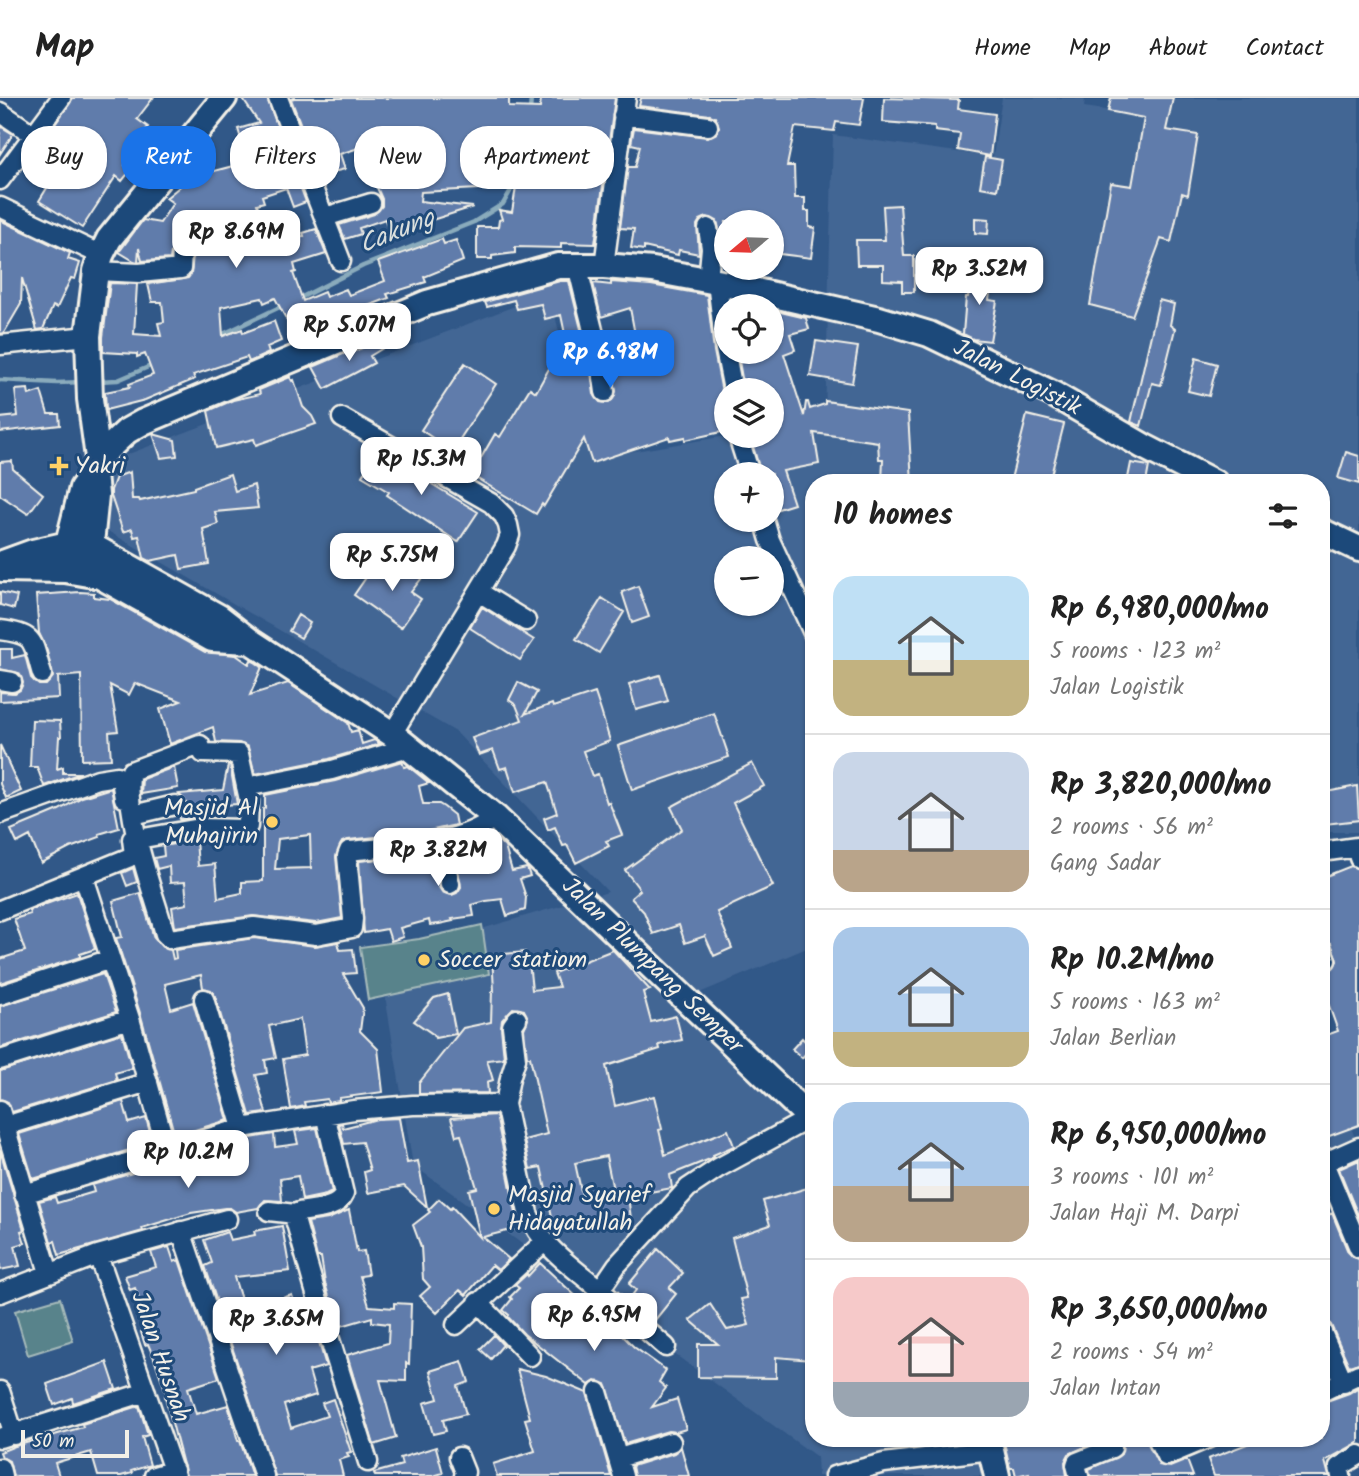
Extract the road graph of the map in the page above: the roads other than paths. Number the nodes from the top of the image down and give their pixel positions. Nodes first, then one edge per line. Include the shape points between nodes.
1 (61, 98) edge
2 (224, 98) edge
3 (278, 98) edge
4 (624, 106) edge
5 (0, 112) edge
6 (21, 126) edge
7 (41, 126) edge
8 (708, 126) dead end
9 (21, 152) edge
10 (0, 180) edge
11 (371, 203) dead end
12 (0, 207) edge
13 (325, 217) junction
14 (708, 228) dead end
15 (201, 230) dead end
16 (341, 261) dead end
17 (99, 263) junction
18 (577, 265) junction
19 (604, 266) junction
20 (713, 281) junction
21 (89, 336) junction
22 (0, 345) edge
23 (731, 378) edge
24 (605, 392) dead end
25 (342, 418) dead end
26 (96, 466) junction
27 (1197, 474) edge
28 (768, 532) edge
29 (1330, 535) edge
30 (80, 545) junction
31 (1359, 549) edge
32 (3, 569) edge
33 (77, 572) junction
34 (479, 593) junction
35 (805, 616) edge
36 (526, 621) dead end
37 (0, 630) edge
38 (250, 641) junction
39 (42, 674) dead end
40 (400, 740) junction
41 (246, 787) junction
42 (175, 805) dead end
43 (0, 814) edge
44 (133, 815) junction
45 (495, 817) junction
46 (440, 840) junction
47 (136, 847) junction
48 (1358, 851) edge
49 (1330, 852) edge
50 (84, 877) junction
51 (450, 884) dead end
52 (0, 910) edge
53 (111, 959) junction
54 (0, 995) edge
55 (204, 999) dead end
56 (130, 1019) junction
57 (517, 1019) dead end
58 (0, 1060) edge
59 (148, 1082) junction
60 (505, 1104) junction
61 (805, 1113) edge
62 (325, 1114) junction
63 (2, 1118) edge
64 (805, 1124) edge
65 (242, 1128) junction
66 (1359, 1147) edge
67 (167, 1151) junction
68 (1330, 1160) edge
69 (1330, 1181) edge
70 (24, 1194) junction
71 (269, 1211) dead end
72 (295, 1214) junction
73 (227, 1219) dead end
74 (181, 1231) junction
75 (544, 1242) junction
76 (1359, 1248) edge
77 (98, 1255) junction
78 (49, 1273) junction
79 (600, 1290) junction
80 (0, 1293) edge
81 (478, 1303) junction
82 (456, 1325) dead end
83 (1330, 1344) edge
84 (666, 1347) dead end
85 (530, 1356) dead end
86 (1352, 1378) edge
87 (1330, 1388) edge
88 (0, 1391) edge
89 (146, 1392) junction
90 (598, 1392) dead end
91 (7, 1436) edge
92 (671, 1442) dead end
93 (973, 1447) edge
94 (991, 1447) edge
95 (1162, 1447) edge
96 (1188, 1447) edge
97 (1112, 1448) dead end
98 (1359, 1455) edge
99 (460, 1457) dead end
100 (368, 1462) dead end
101 (621, 1467) edge
102 (0, 1468) edge
103 (1340, 1472) edge
104 (175, 1473) edge
105 (2, 1476) edge
106 (154, 1476) edge
107 (264, 1476) edge
108 (464, 1476) edge
109 (834, 1476) edge
110 (997, 1476) edge
111 (1079, 1476) edge

1 - 7 street
2 - 17 main road via 109,239
3 - 13 street
4 - 8 street
4 - 19 street
5 - 6 street
9 - 10 street
11 - 13 street
12 - 17 street
13 - 16 street
14 - 20 street
15 - 17 street via 186,234 189,245 182,251 181,269 139,273
17 - 21 main road
18 - 19 main road, Jalan Logistik
18 - 24 street
18 - 26 main road, Jalan Logistik via 558,266 428,303 143,422 128,431
19 - 20 main road, Jalan Logistik
20 - 23 street
20 - 27 main road, Jalan Logistik via 929,334 1052,394
21 - 22 street
21 - 26 main road
25 - 34 street via 491,503 504,516 510,535
26 - 30 main road via 82,488
28 - 35 street
29 - 31 main road
30 - 32 main road
30 - 33 main road
30 - 38 main road, Jalan Plumpang Semper via 219,617
32 - 33 main road
33 - 38 main road via 100,576 212,639
34 - 36 street
34 - 40 street
37 - 39 street via 31,640
38 - 40 main road, Jalan Plumpang Semper
40 - 41 street via 332,771
40 - 45 main road, Jalan Plumpang Semper
41 - 44 street via 240,754 204,753 200,745 131,771 128,789
41 - 47 street via 249,820 243,829 200,828
42 - 44 street
43 - 47 street via 117,776
44 - 47 street
45 - 46 street via 472,832
45 - 61 main road, Jalan Plumpang Semper
46 - 47 street via 349,851 352,928 316,935 254,927 170,939 164,934
46 - 51 street
47 - 50 street
48 - 49 street
50 - 52 street
50 - 53 street
53 - 54 street
53 - 56 street
55 - 65 street
56 - 58 street
56 - 59 street
57 - 60 street via 512,1025 516,1059
59 - 63 street
59 - 67 street
60 - 62 street via 413,1105
60 - 75 street via 528,1213
62 - 65 street
62 - 72 street via 344,1194 334,1205
63 - 70 street
64 - 79 street via 688,1188
65 - 67 street
66 - 68 street
67 - 70 street
69 - 76 street
70 - 78 street
71 - 72 street
72 - 100 street
73 - 74 street
74 - 77 street
74 - 107 street
75 - 79 street
75 - 81 street
77 - 78 street
77 - 89 street, Jalan Husnah
78 - 80 street
79 - 84 street
81 - 82 street
81 - 85 street
83 - 86 street
86 - 87 street
88 - 91 street
89 - 91 street
89 - 104 street, Jalan Husnah
90 - 101 street
92 - 101 street
93 - 109 street
94 - 110 main road
95 - 96 street via 1166,1456
97 - 111 street via 1077,1461
98 - 103 street
99 - 108 street
102 - 105 street
104 - 106 street

